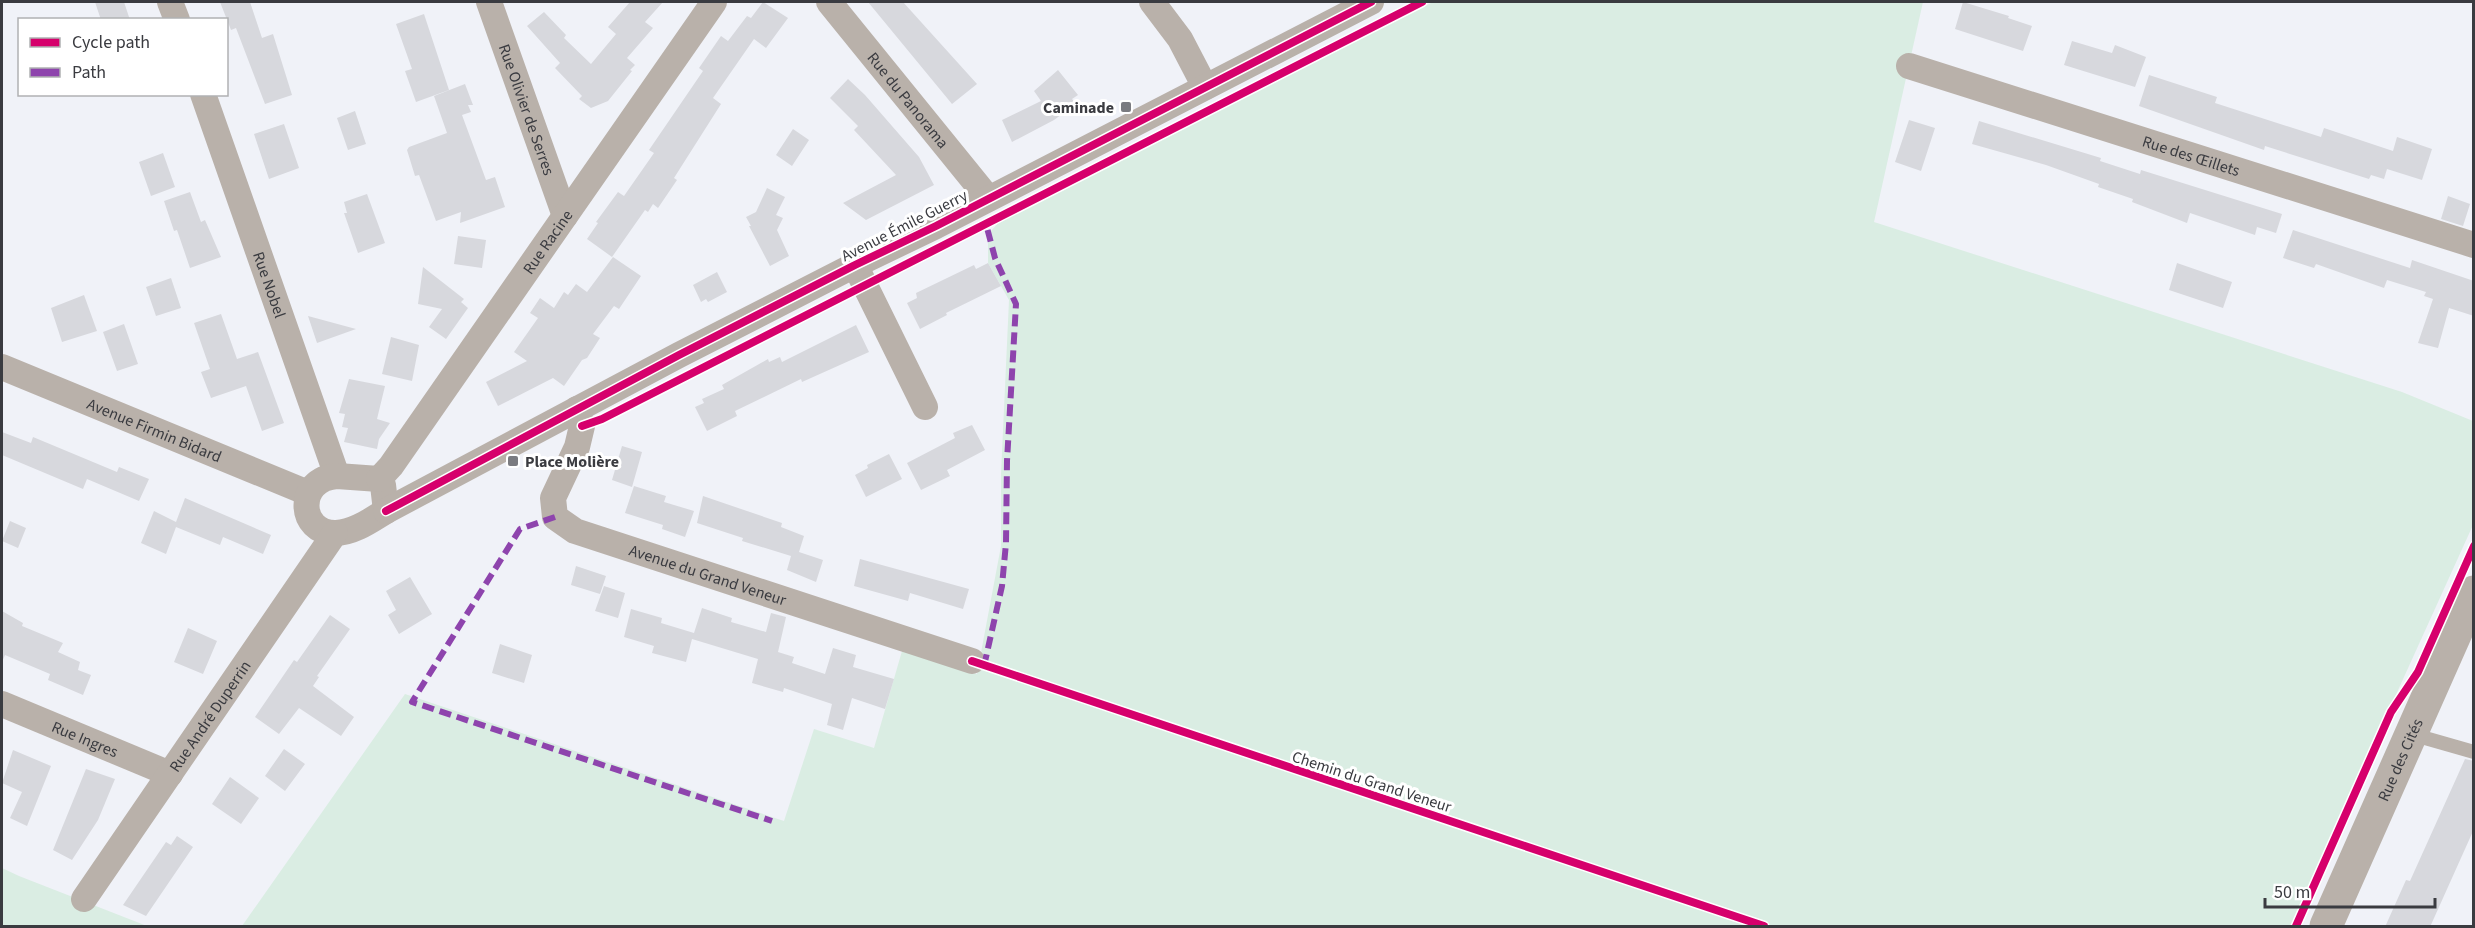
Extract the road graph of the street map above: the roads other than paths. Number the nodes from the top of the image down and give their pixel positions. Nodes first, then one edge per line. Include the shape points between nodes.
1 (170, 2) edge
2 (489, 2) edge
3 (714, 2) edge
4 (829, 2) edge
5 (1152, 2) edge
6 (1371, 2) edge
7 (176, 18) edge
8 (1909, 66) dead end
9 (1205, 87) junction
10 (204, 96) edge
11 (988, 198) junction
12 (565, 216) junction
13 (2474, 245) edge
14 (855, 265) junction
15 (2, 367) edge
16 (925, 407) dead end
17 (577, 409) junction
18 (337, 476) junction
19 (450, 476) junction
20 (381, 482) junction
21 (308, 493) junction
22 (386, 510) junction
23 (335, 533) junction
24 (2474, 592) edge
25 (972, 661) dead end
26 (2, 704) edge
27 (2411, 734) junction
28 (2474, 752) edge
29 (170, 774) junction
30 (84, 899) dead end
31 (2326, 927) edge

1 - 7 street
2 - 12 street, Rue Olivier de Serres
3 - 12 street, Rue Racine
4 - 11 street, Rue du Panorama
5 - 9 street via 1180,39
6 - 9 street, Avenue Émile Guerry
8 - 13 street, Rue des Œillets
9 - 11 street, Avenue Émile Guerry
10 - 18 street, Rue Nobel
11 - 14 street, Avenue Émile Guerry
12 - 20 street, Rue Racine
14 - 16 street
14 - 17 street, Avenue Émile Guerry
15 - 21 street, Avenue Firmin Bidard
17 - 19 street, Avenue Émile Guerry
17 - 25 street, Avenue du Grand Veneur via 582,426 577,447 553,498 555,517 575,531
18 - 20 street
18 - 21 street via 318,481
19 - 20 street
19 - 22 street
20 - 22 street
21 - 23 street via 309,518 317,527
22 - 23 street via 359,527
23 - 29 street, Rue André Duperrin
24 - 27 street, Rue des Cités
26 - 29 street, Rue Ingres
27 - 28 lane
27 - 31 street, Rue des Cités
29 - 30 street, Rue André Duperrin

